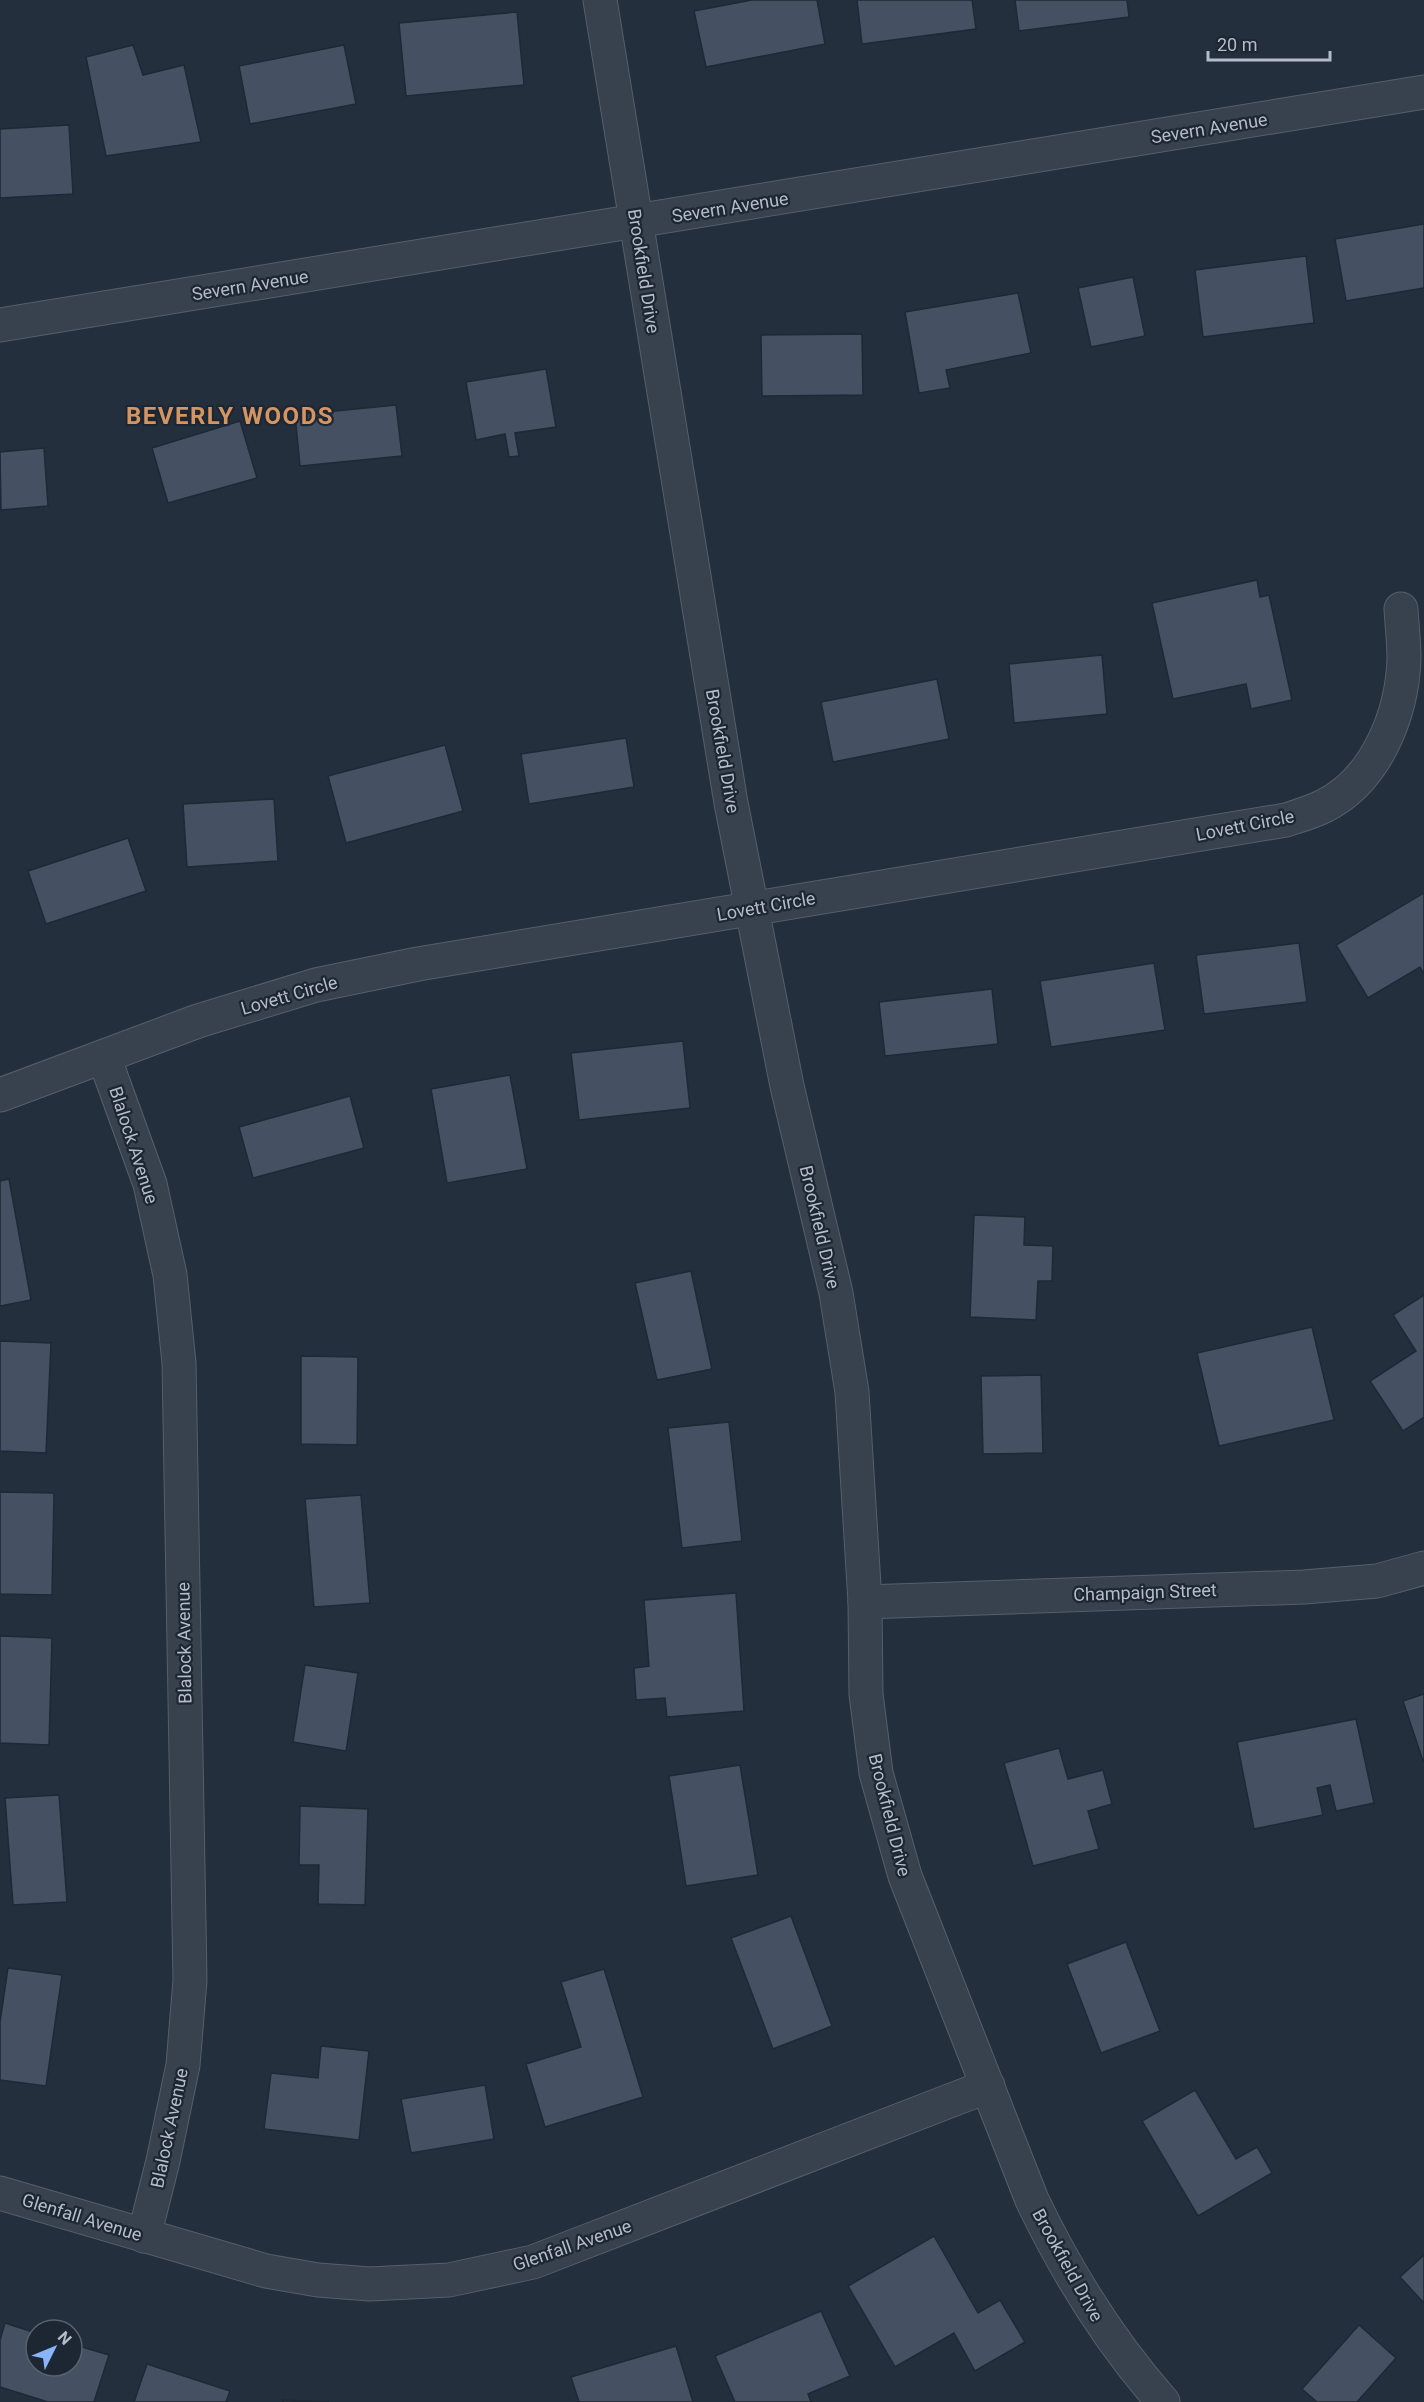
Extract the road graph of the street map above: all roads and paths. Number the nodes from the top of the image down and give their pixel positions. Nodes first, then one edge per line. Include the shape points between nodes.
1 (600, 0) edge
2 (1424, 92) edge
3 (636, 222) junction
4 (0, 325) edge
5 (1401, 609) dead end
6 (752, 909) junction
7 (104, 1057) junction
8 (0, 1095) edge
9 (1424, 1568) edge
10 (865, 1602) junction
11 (988, 2086) junction
12 (0, 2193) edge
13 (144, 2236) junction
14 (1163, 2402) edge

1 - 3 street, Brookfield Drive
2 - 3 street, Severn Avenue
3 - 4 street, Severn Avenue
3 - 6 street, Brookfield Drive via 731,803
5 - 6 street, Lovett Circle via 1404,661 1388,735 1366,771 1324,806 1286,820
6 - 7 street, Lovett Circle via 418,964 316,985 198,1021
6 - 10 street, Brookfield Drive via 787,1086 836,1293 852,1392
7 - 8 street, Lovett Circle
7 - 13 street, Blalock Avenue via 150,1184 170,1275 179,1363 190,1980 183,2065
9 - 10 street, Champaign Street via 1377,1581 1304,1587
10 - 11 street, Brookfield Drive via 866,1694 876,1773 905,1876
11 - 13 street, Glenfall Avenue via 532,2262 449,2280 370,2284 318,2280 267,2271
11 - 14 street, Brookfield Drive via 1052,2242 1104,2329
12 - 13 street, Glenfall Avenue

